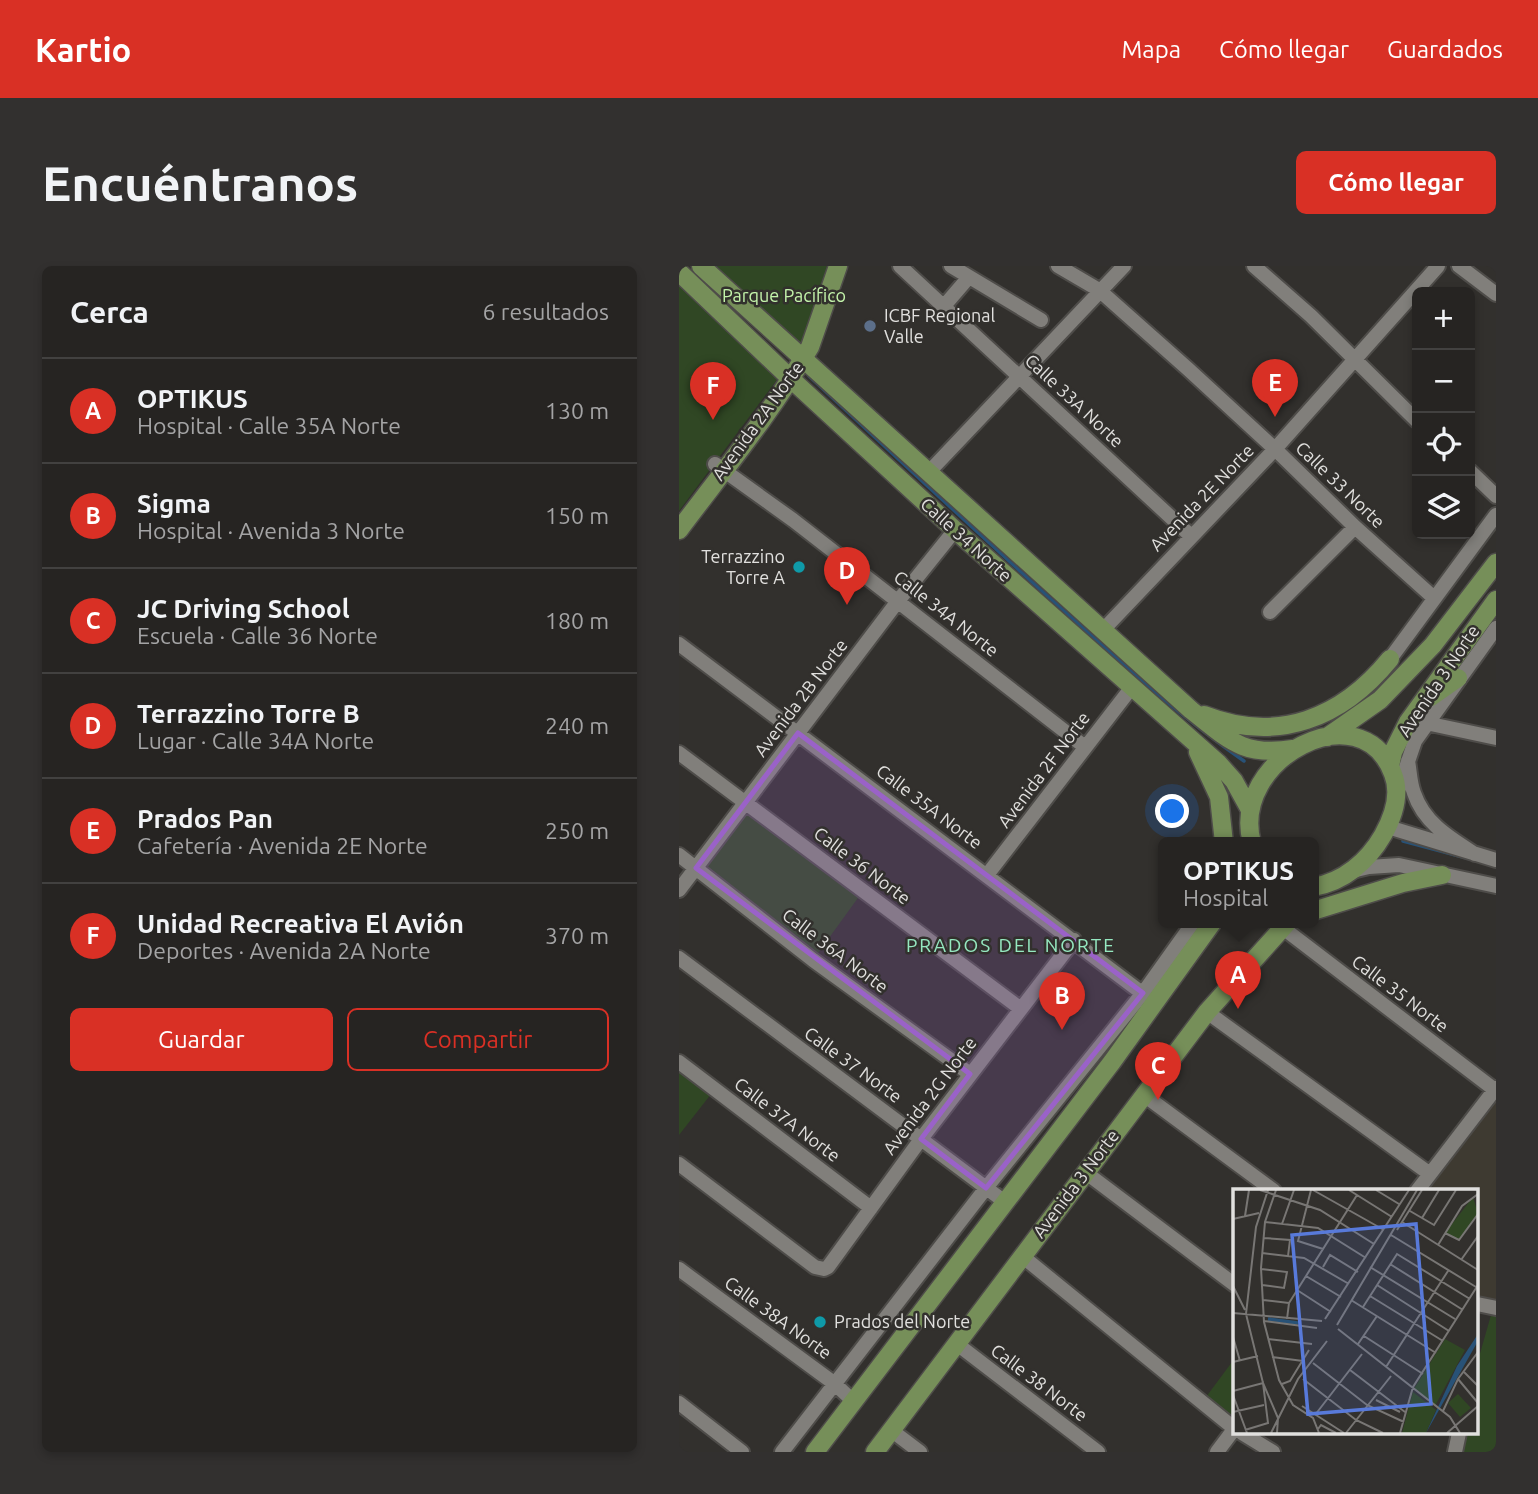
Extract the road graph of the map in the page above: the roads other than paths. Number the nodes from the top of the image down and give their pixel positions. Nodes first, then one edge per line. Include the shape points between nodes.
1 (701, 266) edge
2 (827, 266) edge
3 (838, 266) edge
4 (900, 266) edge
5 (951, 266) edge
6 (1058, 266) edge
7 (1124, 266) edge
8 (1254, 266) edge
9 (1438, 266) edge
10 (1459, 266) edge
11 (679, 272) edge
12 (969, 277) junction
13 (1100, 290) junction
14 (1496, 294) edge
15 (944, 306) junction
16 (1041, 320) dead end
17 (800, 354) junction
18 (1353, 359) junction
19 (787, 375) junction
20 (1020, 377) junction
21 (1412, 416) edge
22 (1275, 449) junction
23 (719, 467) junction
24 (928, 473) junction
25 (1475, 476) edge
26 (1496, 496) edge
27 (679, 511) edge
28 (1496, 515) edge
29 (1355, 527) junction
30 (679, 530) edge
31 (955, 530) junction
32 (1191, 536) junction
33 (1496, 562) edge
34 (1434, 598) junction
35 (1496, 600) edge
36 (898, 601) junction
37 (1270, 612) dead end
38 (1496, 628) edge
39 (1103, 630) junction
40 (679, 644) edge
41 (1390, 659) junction
42 (1458, 678) junction
43 (1132, 687) junction
44 (1380, 700) junction
45 (1422, 703) junction
46 (1191, 710) junction
47 (1426, 723) junction
48 (798, 733) junction
49 (1186, 735) junction
50 (1325, 738) junction
51 (1496, 738) edge
52 (1085, 747) junction
53 (1293, 749) junction
54 (679, 753) edge
55 (1408, 758) junction
56 (1390, 766) junction
57 (1396, 796) junction
58 (746, 804) junction
59 (1250, 810) junction
60 (1388, 827) junction
61 (1223, 837) edge
62 (1251, 837) edge
63 (1475, 854) junction
64 (679, 855) edge
65 (1496, 860) edge
66 (696, 868) junction
67 (1350, 872) junction
68 (987, 875) junction
69 (1442, 875) junction
70 (1322, 885) edge
71 (1496, 887) edge
72 (679, 890) edge
73 (1319, 909) edge
74 (1190, 928) edge
75 (1208, 928) edge
76 (1282, 928) edge
77 (1289, 928) edge
78 (1075, 940) junction
79 (679, 958) edge
80 (1149, 997) junction
81 (1021, 1009) junction
82 (1207, 1012) junction
83 (679, 1062) edge
84 (970, 1074) junction
85 (1496, 1089) edge
86 (1143, 1095) junction
87 (921, 1139) junction
88 (679, 1164) edge
89 (1085, 1172) junction
90 (1430, 1174) junction
91 (986, 1188) junction
92 (1271, 1189) edge
93 (1419, 1189) edge
94 (1005, 1202) junction
95 (871, 1208) junction
96 (1022, 1256) junction
97 (679, 1269) edge
98 (1233, 1283) edge
99 (957, 1345) junction
100 (835, 1384) junction
101 (853, 1401) junction
102 (679, 1403) edge
103 (1233, 1427) edge
104 (891, 1430) junction
105 (1233, 1432) edge
106 (1244, 1434) edge
107 (1459, 1434) edge
108 (742, 1452) edge
109 (782, 1452) edge
110 (815, 1452) edge
111 (875, 1452) edge
112 (920, 1452) edge
113 (1098, 1452) edge
114 (1217, 1452) edge
115 (1273, 1452) edge
116 (1455, 1452) edge

1 - 17 main road, Calle 34 Norte
2 - 17 main road, Avenida 2A Norte
3 - 17 main road, Avenida 2A Norte via 810,347
4 - 15 street, Calle 33A Norte
5 - 12 street
6 - 13 street, Calle 33 Norte
7 - 13 street
8 - 18 street
9 - 18 street, Avenida 2E Norte
10 - 14 street
11 - 19 main road, Calle 34 Norte
12 - 15 street
12 - 16 street
13 - 20 street
13 - 22 street, Calle 33 Norte
15 - 20 street, Calle 33A Norte
17 - 19 main road, Avenida 2A Norte
17 - 24 main road, Calle 34 Norte
18 - 21 street
18 - 22 street, Avenida 2E Norte
19 - 23 main road, Avenida 2A Norte
19 - 31 main road, Calle 34 Norte
20 - 24 street
20 - 32 street, Calle 33A Norte
22 - 29 street, Calle 33 Norte
22 - 32 street, Avenida 2E Norte
23 - 27 main road, Avenida 2A Norte
23 - 30 main road, Avenida 2A Norte
23 - 36 street, Calle 34A Norte
24 - 39 main road, Calle 34 Norte
25 - 26 street
28 - 34 street
29 - 34 street, Calle 33 Norte
29 - 37 street
31 - 36 street, Avenida 2B Norte
31 - 43 main road, Calle 34 Norte
32 - 39 street, Avenida 2E Norte
33 - 44 main road, Avenida 3 Norte via 1433,645
34 - 41 street
35 - 45 main road, Avenida 3 Norte
36 - 48 street, Avenida 2B Norte
36 - 52 street, Calle 34A Norte
38 - 42 street, Avenida 3 Norte
39 - 46 main road, Calle 34 Norte
40 - 48 street, Calle 35A Norte
41 - 44 main road
41 - 46 main road via 1345,702 1301,722 1239,725
42 - 45 main road
42 - 47 street, Avenida 3 Norte
43 - 49 main road, Calle 34 Norte
43 - 52 street, Avenida 2F Norte
44 - 50 main road, Avenida 3 Norte
45 - 56 main road, Avenida 3 Norte via 1402,732
46 - 53 main road, Calle 34 Norte via 1229,740 1252,751
47 - 51 street
47 - 55 street, Avenida 3 Norte
48 - 58 street, Avenida 2B Norte
48 - 68 street, Calle 35A Norte
49 - 59 main road, Calle 34 Norte via 1234,781
49 - 61 main road via 1214,783
50 - 53 main road
50 - 56 main road via 1364,741
52 - 68 street, Avenida 2F Norte
53 - 59 main road via 1259,783
54 - 58 street, Calle 36 Norte
55 - 57 street, Avenida 3 Norte
55 - 63 street via 1414,793 1425,814 1441,832
56 - 57 main road
57 - 60 main road
58 - 66 street, Avenida 2B Norte
58 - 81 street, Calle 36 Norte
59 - 62 main road
60 - 63 street
60 - 67 main road via 1376,847
63 - 65 street
64 - 66 street, Calle 36A Norte
66 - 72 street, Avenida 2B Norte
66 - 84 street, Calle 36A Norte
67 - 69 street via 1399,865
67 - 70 main road
68 - 78 street, Calle 35A Norte
69 - 71 street
69 - 73 main road
74 - 80 street
75 - 80 main road
76 - 82 main road, Avenida 3 Norte
77 - 85 street, Calle 35 Norte
78 - 80 street, Calle 35A Norte
78 - 81 street, Avenida 2G Norte
79 - 87 street, Calle 37 Norte
80 - 91 street
80 - 94 main road via 1112,1062
81 - 84 street, Avenida 2G Norte
82 - 86 main road, Avenida 3 Norte
82 - 90 street
83 - 95 street, Calle 37A Norte
84 - 87 street, Avenida 2G Norte
85 - 90 street
86 - 89 main road, Avenida 3 Norte
86 - 92 street
87 - 91 street, Calle 37 Norte
87 - 95 street, Avenida 2G Norte
88 - 95 street, Avenida 2G Norte via 824,1269
89 - 96 main road, Avenida 3 Norte
89 - 98 street
90 - 93 street
91 - 94 street, Calle 37 Norte
91 - 100 street
94 - 101 main road
96 - 99 main road, Avenida 3 Norte
96 - 103 street
97 - 100 street, Calle 38A Norte
99 - 104 main road, Avenida 3 Norte
99 - 113 street, Calle 38 Norte
100 - 101 street, Calle 38A Norte
100 - 109 street
101 - 110 main road
102 - 108 street
104 - 111 main road, Avenida 3 Norte
104 - 112 street
105 - 114 street
106 - 115 street
107 - 116 street

